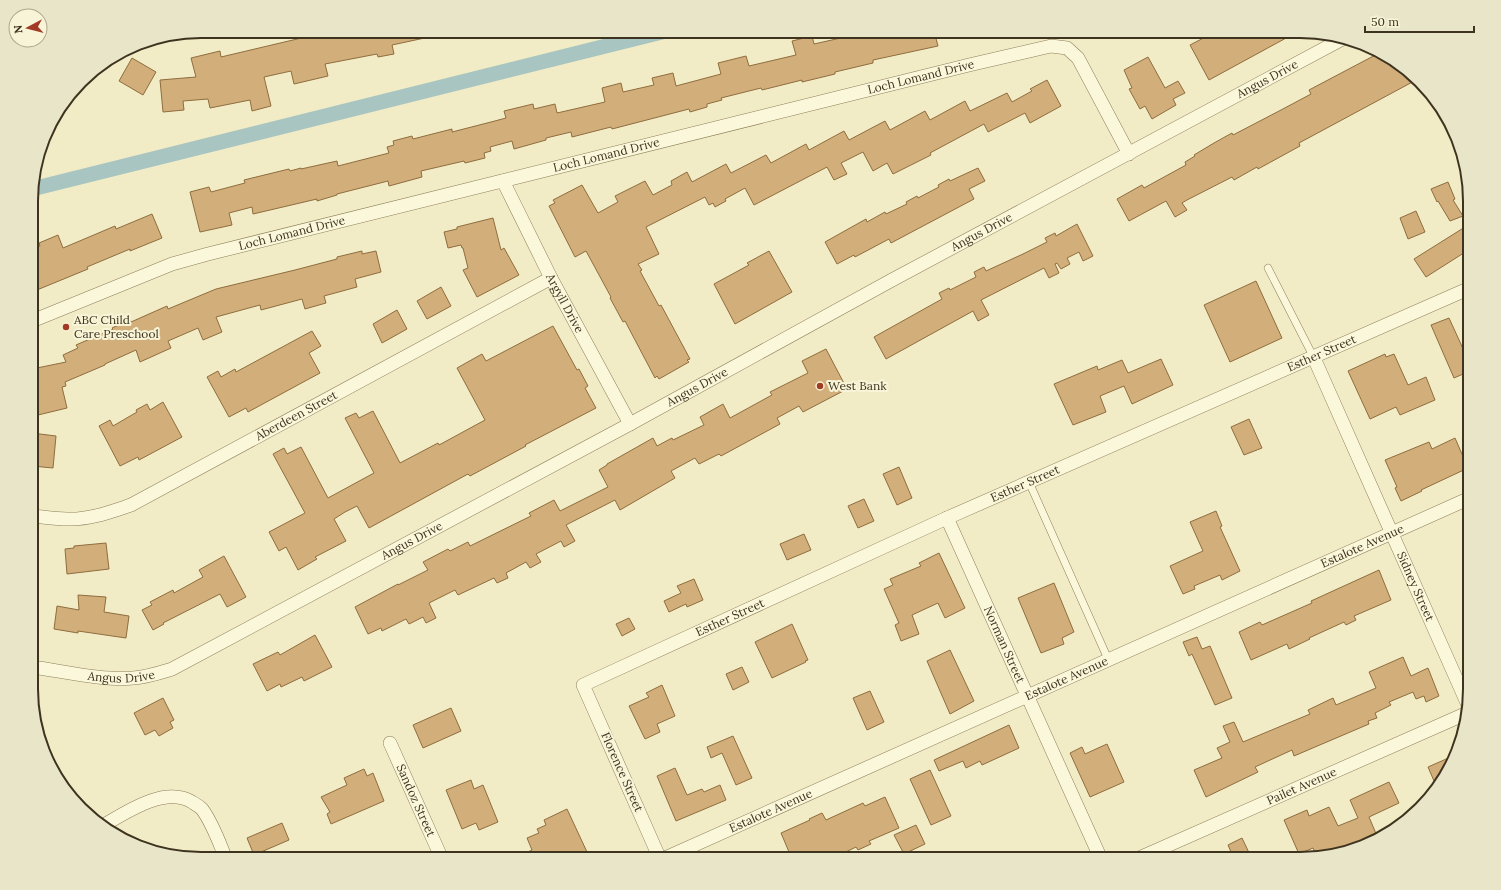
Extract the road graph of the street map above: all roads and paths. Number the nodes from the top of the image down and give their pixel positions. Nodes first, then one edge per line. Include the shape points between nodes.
1 (1336, 42) edge
2 (1129, 154) junction
3 (503, 181) junction
4 (1268, 268) dead end
5 (551, 278) junction
6 (1463, 291) edge
7 (38, 319) edge
8 (1314, 358) junction
9 (630, 424) junction
10 (1029, 482) junction
11 (1463, 501) edge
12 (38, 516) edge
13 (947, 518) junction
14 (1392, 532) junction
15 (1108, 659) junction
16 (38, 668) edge
17 (583, 685) joint
18 (1463, 694) edge
19 (1027, 695) junction
20 (1461, 716) edge
21 (390, 743) dead end
22 (108, 823) edge
23 (223, 852) edge
24 (439, 852) edge
25 (657, 852) edge
26 (679, 852) edge
27 (1098, 852) edge
28 (1153, 852) edge

1 - 2 street, Angus Drive
2 - 3 street, Loch Lomand Drive via 1078,58 1067,48 1051,46
2 - 9 street, Angus Drive
3 - 5 street, Argyll Drive
3 - 7 street, Loch Lomand Drive via 172,264
4 - 8 lane
5 - 9 street, Argyll Drive
5 - 12 street, Aberdeen Street via 131,504 90,517 68,519
6 - 8 street, Esther Street
8 - 10 street, Esther Street
8 - 14 street, Sidney Street
9 - 16 street, Angus Drive via 172,669 133,678 111,678
10 - 13 street, Esther Street
10 - 15 lane
11 - 14 street, Estalote Avenue
13 - 17 street, Esther Street
13 - 19 street, Norman Street
14 - 15 street, Estalote Avenue
14 - 18 street, Sidney Street
15 - 19 street, Estalote Avenue
17 - 25 street, Florence Street
19 - 26 street, Estalote Avenue
19 - 27 street, Norman Street
20 - 28 street, Pailet Avenue
21 - 24 street, Sandoz Street
22 - 23 street via 142,804 173,796 185,798 201,808 215,831

